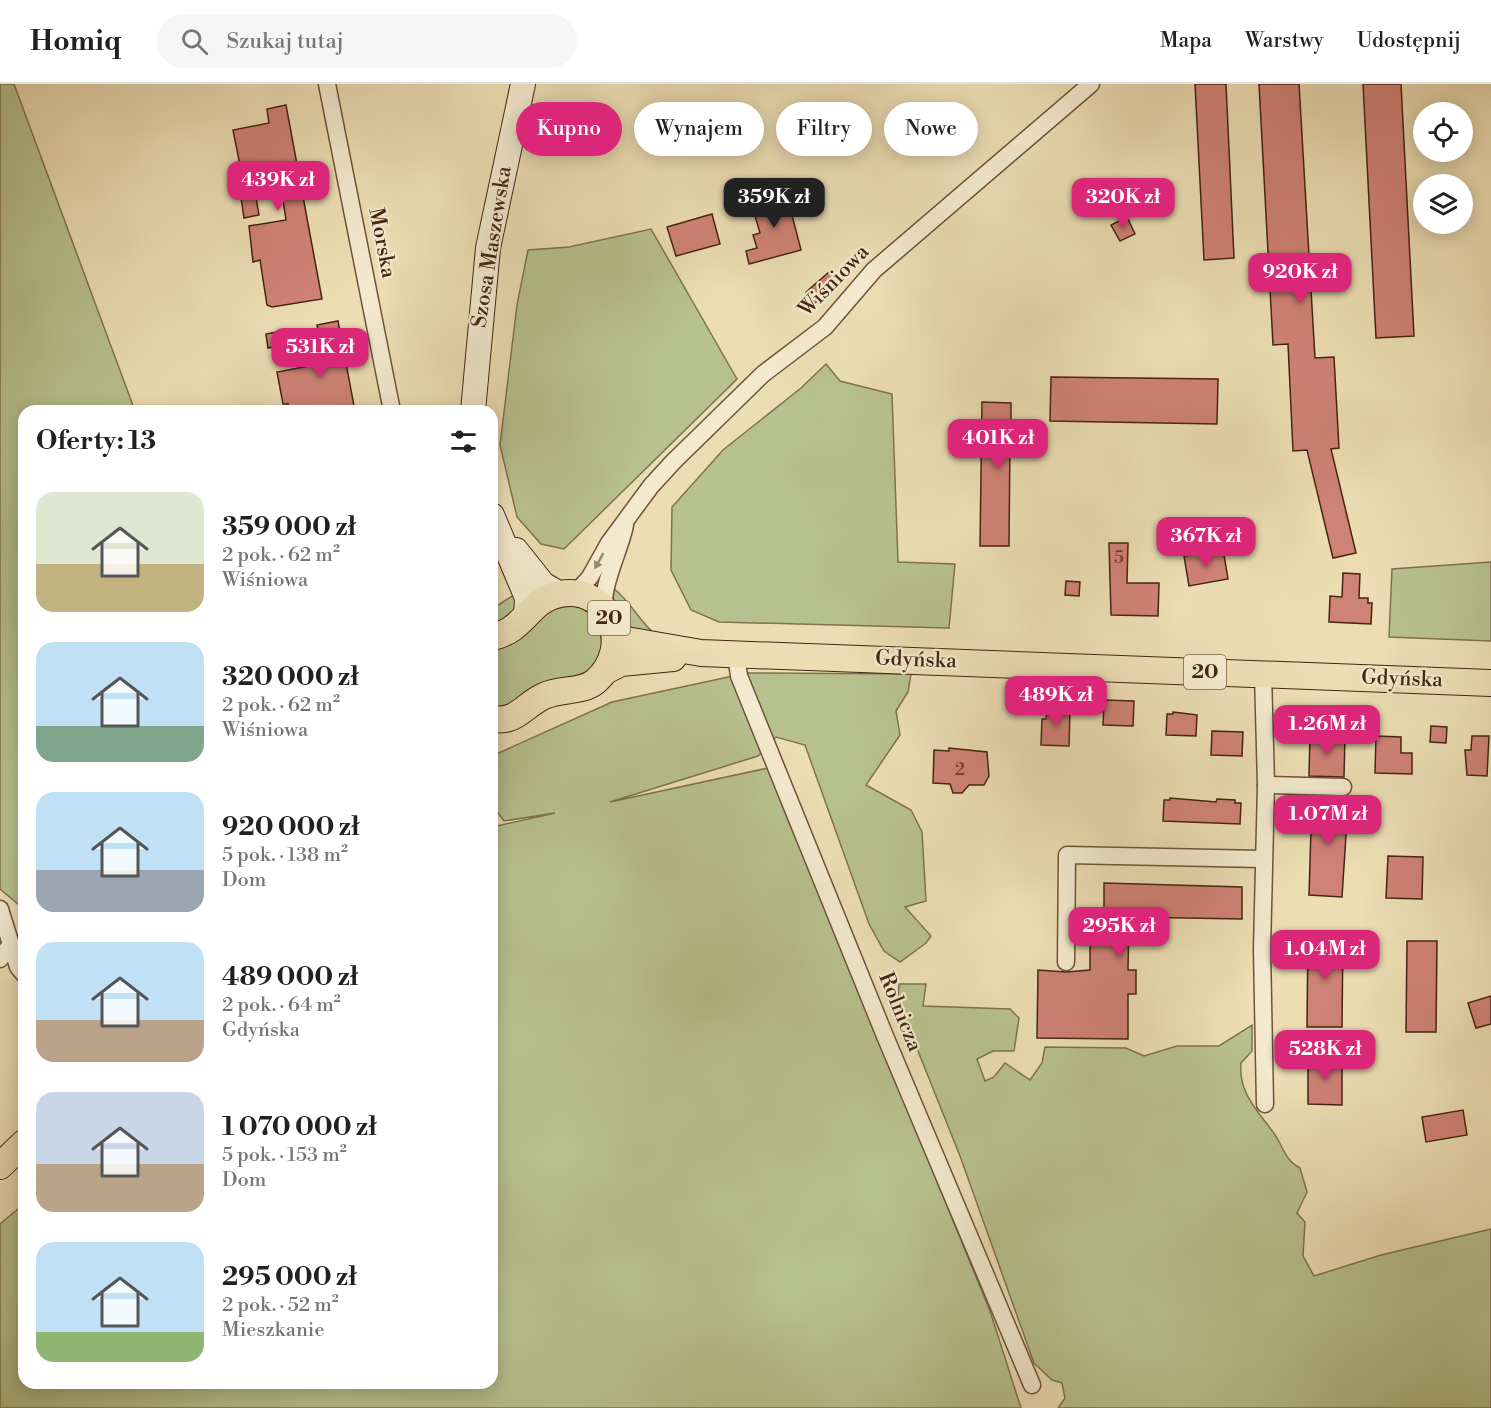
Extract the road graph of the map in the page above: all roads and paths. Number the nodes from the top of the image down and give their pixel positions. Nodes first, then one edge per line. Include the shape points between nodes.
1 (327, 84) edge
2 (523, 84) edge
3 (1091, 84) edge
4 (391, 405) edge
5 (474, 405) edge
6 (626, 524) junction
7 (498, 528) edge
8 (498, 530) edge
9 (564, 594) junction
10 (526, 617) junction
11 (610, 621) junction
12 (498, 635) edge
13 (701, 653) junction
14 (736, 654) junction
15 (607, 670) junction
16 (1263, 674) junction
17 (1491, 683) edge
18 (498, 719) edge
19 (1266, 785) junction
20 (1343, 787) dead end
21 (1262, 860) junction
22 (0, 909) edge
23 (10, 944) junction
24 (0, 959) edge
25 (1066, 962) dead end
26 (18, 967) edge
27 (1265, 1104) dead end
28 (18, 1149) edge
29 (0, 1166) edge
30 (1032, 1385) dead end

1 - 4 street, Morska
2 - 5 main road, Szosa Maszewska via 488,248
3 - 6 street, Wiśniowa via 874,270 825,327 763,374 660,474
6 -> 9 street, Wiśniowa via 609,543 590,577
6 - 11 street, Wiśniowa via 604,595
7 - 9 main road via 543,584
8 - 10 main road via 527,598
9 - 10 main road, 20 via 537,604
9 - 11 main road, 20 via 588,597
10 - 12 main road, 20 via 509,632
11 - 13 main road, Gdyńska / 20 via 626,640
11 - 15 main road, 20 via 614,653
13 - 14 main road, Gdyńska / 20
13 - 15 main road, Gdyńska / 20 via 621,663
14 - 16 main road, Gdyńska / 20
14 - 30 street, Rolnicza via 744,687 885,1036
15 - 18 main road, 20 via 592,684 553,692 536,700 521,714
16 - 17 main road, Gdyńska / 20
16 - 19 street
19 - 20 street
19 - 21 street
21 - 25 street via 1067,855
21 - 27 street
22 - 23 street
23 - 24 street
23 - 26 street
28 - 29 main road

